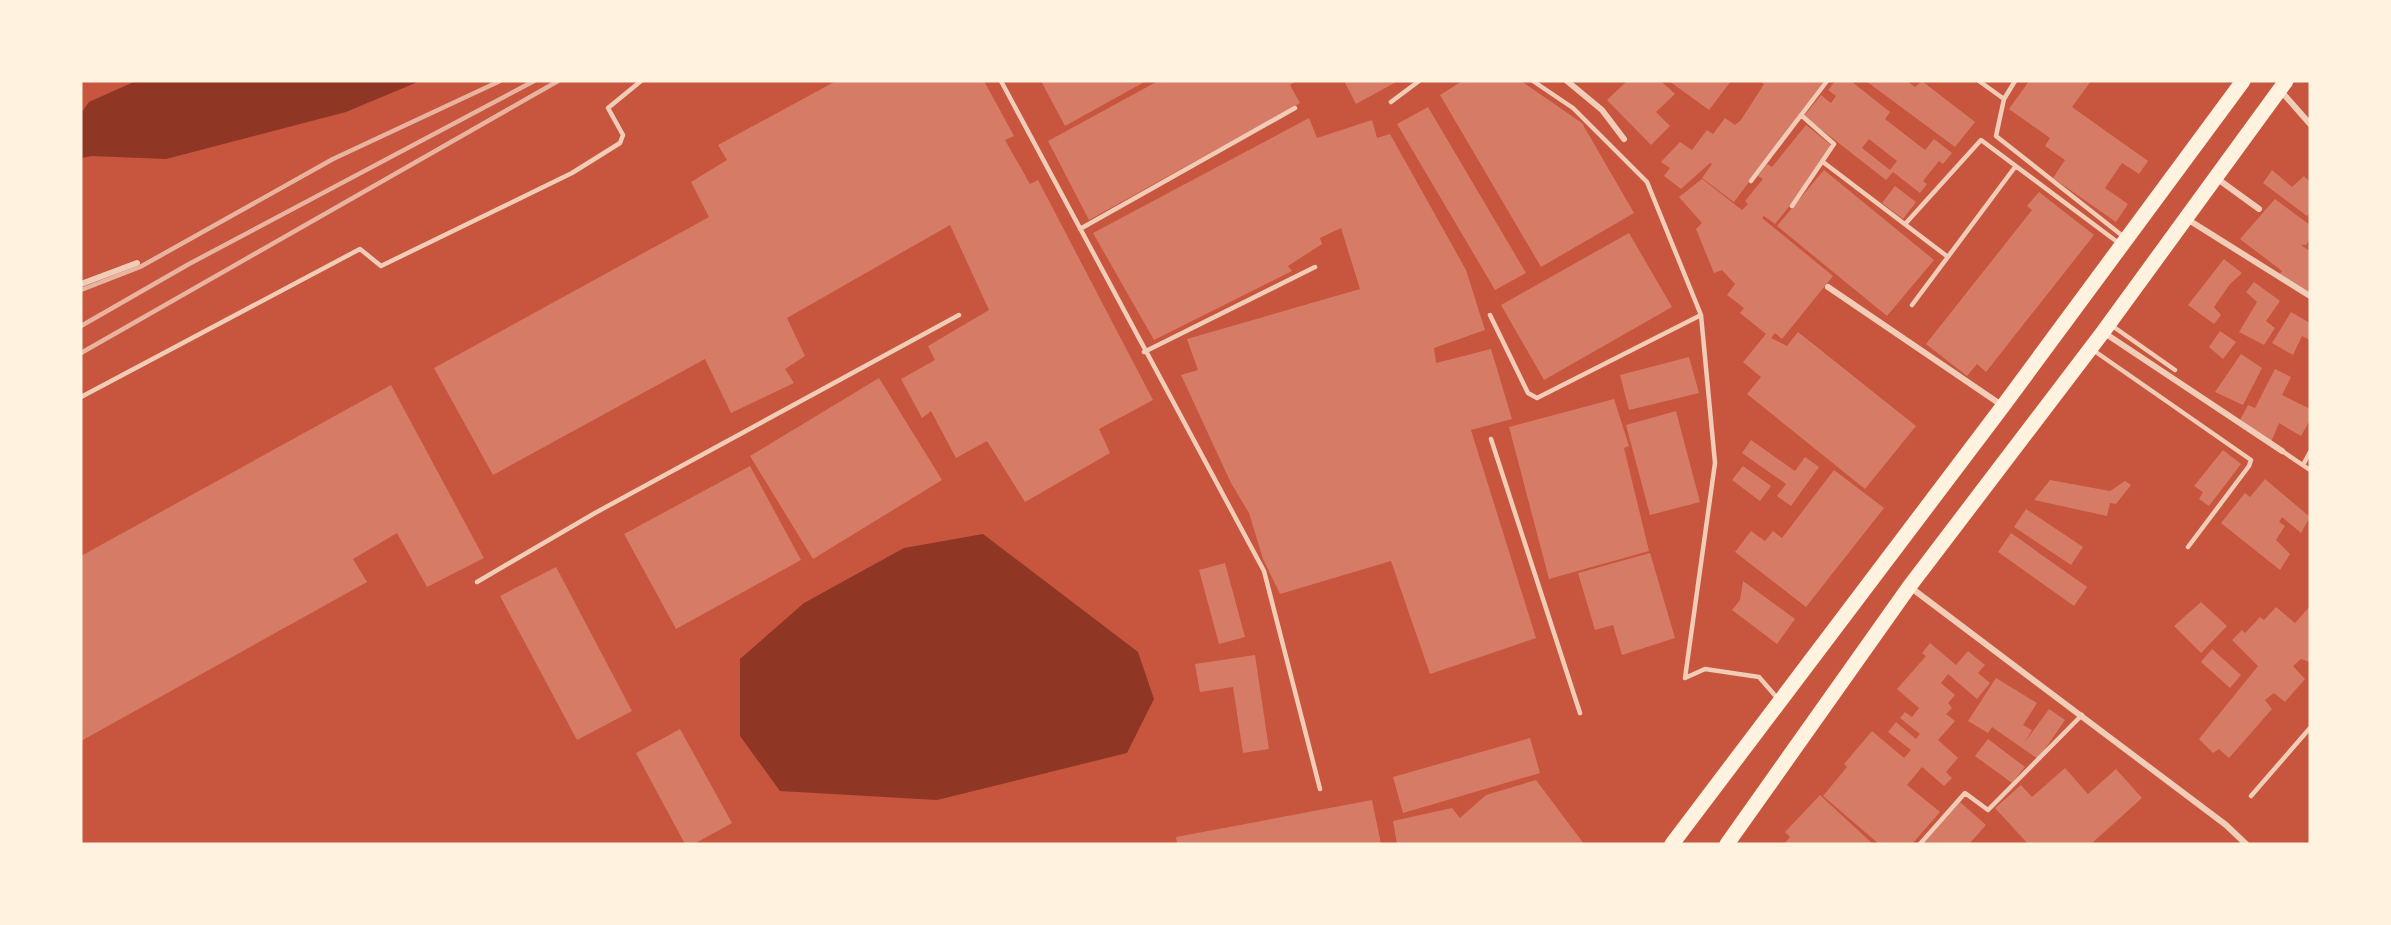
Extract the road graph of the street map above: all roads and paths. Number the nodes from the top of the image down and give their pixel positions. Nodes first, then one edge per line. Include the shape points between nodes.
1 (641, 81) edge
2 (1001, 81) edge
3 (1419, 81) edge
4 (1533, 81) edge
5 (1567, 81) edge
6 (1827, 81) edge
7 (1979, 81) edge
8 (2015, 81) edge
9 (2243, 81) edge
10 (2283, 86) edge
11 (2004, 99) junction
12 (1391, 102) dead end
13 (1295, 108) dead end
14 (1801, 115) junction
15 (2310, 124) edge
16 (1624, 139) dead end
17 (1823, 162) junction
18 (2015, 167) junction
19 (2215, 176) junction
20 (1751, 181) dead end
21 (1792, 206) dead end
22 (2259, 209) dead end
23 (2184, 217) junction
24 (1906, 223) junction
25 (1080, 229) junction
26 (2124, 242) junction
27 (1948, 257) junction
28 (137, 263) dead end
29 (1315, 267) dead end
30 (81, 284) edge
31 (1828, 287) dead end
32 (2310, 296) edge
33 (1912, 304) dead end
34 (959, 315) dead end
35 (1490, 315) dead end
36 (1701, 315) junction
37 (2106, 328) junction
38 (2090, 348) junction
39 (1144, 352) junction
40 (2175, 370) dead end
41 (81, 397) edge
42 (2003, 406) junction
43 (1491, 439) dead end
44 (2282, 451) joint
45 (2310, 452) edge
46 (2302, 465) junction
47 (2310, 470) edge
48 (2188, 547) dead end
49 (477, 582) dead end
50 (1909, 587) junction
51 (1780, 702) junction
52 (1580, 713) dead end
53 (2082, 715) junction
54 (2310, 728) edge
55 (1320, 789) dead end
56 (2251, 796) dead end
57 (1672, 844) edge
58 (1727, 844) edge
59 (1920, 844) edge
60 (2246, 844) edge

1 - 41 lane via 608,108 623,135 620,143 572,173 381,266 360,249
2 - 25 lane
3 - 12 lane
4 - 36 lane via 1573,108 1647,182
5 - 16 street via 1602,110
6 - 14 lane
7 - 11 lane
8 - 11 lane
9 - 26 main road
10 - 15 street
10 - 19 main road
11 - 26 lane via 1996,136
13 - 25 lane
14 - 17 lane via 1834,144
14 - 20 lane
17 - 21 lane
17 - 24 lane
18 - 24 lane via 1981,140
18 - 26 lane
18 - 27 lane
19 - 22 street
19 - 23 main road
23 - 32 street
23 - 37 main road
24 - 27 lane
25 - 39 lane
26 - 42 main road
27 - 33 lane
28 - 30 street
29 - 39 lane
31 - 42 street
34 - 49 lane via 595,513
35 - 36 lane via 1528,393 1537,398
36 - 51 lane via 1715,463 1685,678 1705,669 1759,677
37 - 38 main road
37 - 40 lane
37 - 44 street
38 - 48 lane via 2251,460
38 - 50 main road
39 - 55 lane via 1264,571
42 - 51 main road
43 - 52 lane
44 - 46 lane
45 - 46 lane
46 - 47 lane
50 - 53 street
50 - 58 main road
51 - 57 main road
53 - 59 lane via 1988,810 1965,793
53 - 60 street
54 - 56 lane

